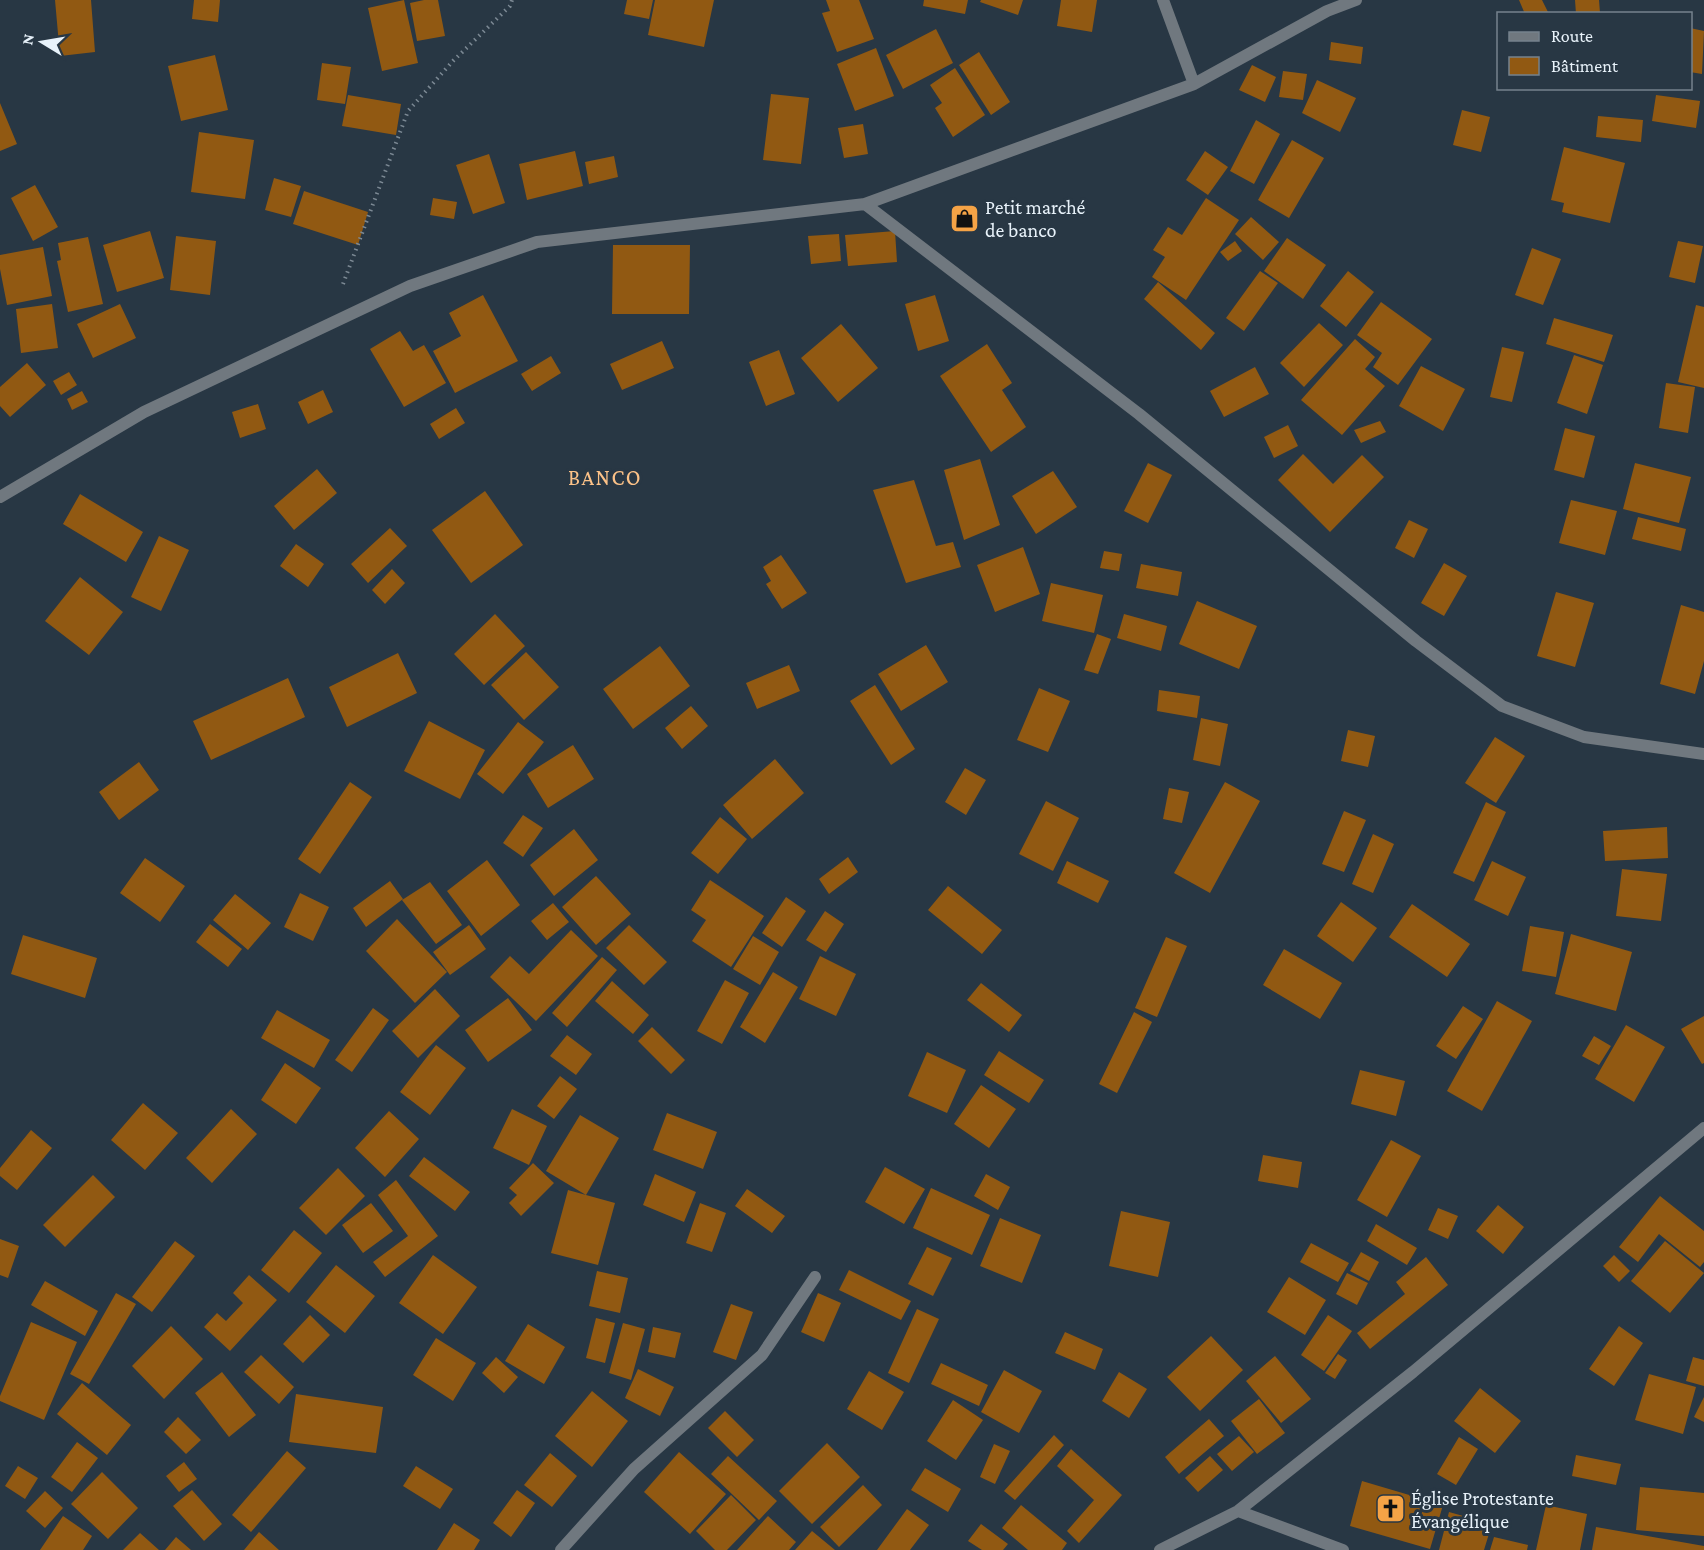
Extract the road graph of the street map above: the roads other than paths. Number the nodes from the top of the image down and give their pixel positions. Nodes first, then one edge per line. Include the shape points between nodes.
1 (1163, 0) edge
2 (1356, 0) edge
3 (1194, 84) junction
4 (865, 204) junction
5 (0, 497) edge
6 (1704, 754) edge
7 (1704, 1128) edge
8 (815, 1277) dead end
9 (1238, 1510) junction
10 (561, 1550) edge
11 (1160, 1550) edge
12 (1343, 1550) edge

1 - 3 street
2 - 3 street via 1327,11
3 - 4 street
4 - 5 street via 537,242 410,286 328,324 144,412
4 - 6 street via 1139,414 1416,641 1502,706 1584,737
7 - 9 street via 1413,1372
8 - 10 street via 762,1355 634,1469
9 - 11 street
9 - 12 street

